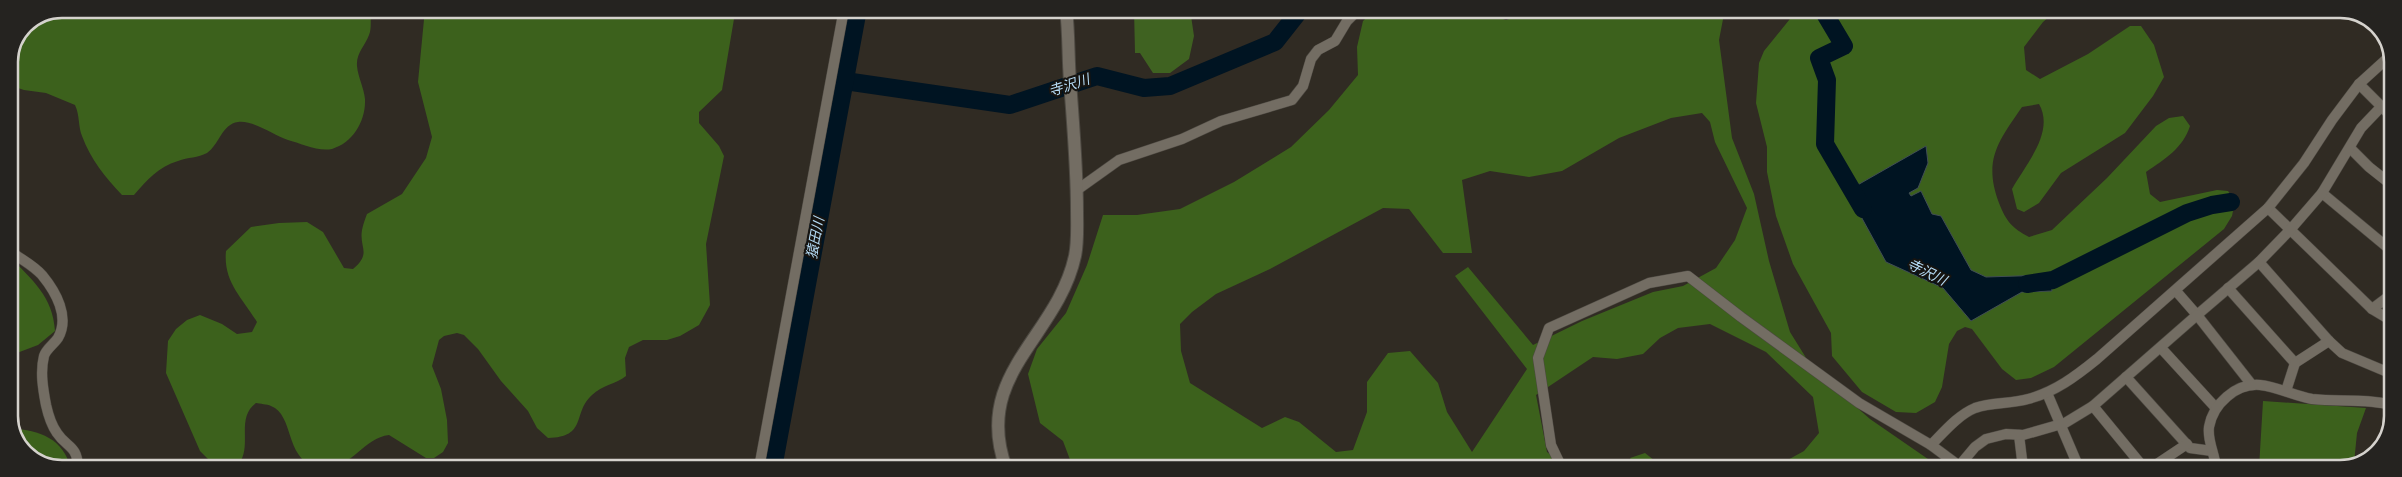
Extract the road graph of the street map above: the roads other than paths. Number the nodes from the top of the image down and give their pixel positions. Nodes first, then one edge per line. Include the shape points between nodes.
1 (842, 18) edge
2 (1067, 18) edge
3 (1349, 18) edge
4 (2384, 61) edge
5 (2359, 84) junction
6 (2380, 107) junction
7 (2384, 110) edge
8 (2350, 148) junction
9 (2384, 179) edge
10 (1077, 190) junction
11 (2322, 193) junction
12 (2268, 208) junction
13 (2290, 230) junction
14 (2384, 245) edge
15 (18, 256) edge
16 (2259, 262) junction
17 (2228, 288) junction
18 (2176, 291) junction
19 (2384, 300) edge
20 (2372, 309) junction
21 (2198, 315) junction
22 (2384, 316) edge
23 (2329, 341) junction
24 (2161, 348) junction
25 (2295, 363) junction
26 (2384, 371) edge
27 (2126, 377) junction
28 (2252, 385) junction
29 (2286, 391) junction
30 (2048, 393) junction
31 (2384, 403) edge
32 (2092, 406) junction
33 (2215, 407) junction
34 (2061, 424) junction
35 (2019, 435) junction
36 (2186, 444) junction
37 (1931, 445) junction
38 (2212, 451) junction
39 (78, 460) edge
40 (760, 460) edge
41 (1003, 460) edge
42 (1558, 460) edge
43 (1951, 460) edge
44 (1965, 460) edge
45 (2022, 460) edge
46 (2076, 460) edge
47 (2137, 460) edge
48 (2163, 460) edge
49 (2214, 460) edge

1 - 40 street
2 - 10 street
3 - 10 street via 1335,41 1311,58 1303,86 1292,100 1221,120 1182,139 1119,160
4 - 5 street
5 - 6 street
5 - 12 street
6 - 7 street
6 - 8 street via 2361,128
8 - 9 street
8 - 11 street
10 - 41 street via 1075,255 1069,276 1057,305 1020,357 1004,388 998,430
11 - 13 street
11 - 14 street
12 - 13 street
12 - 18 street
13 - 16 street
13 - 20 street
15 - 39 street via 43,276 63,313 62,330 45,354 41,378 52,423 57,434 72,446
16 - 17 street
16 - 23 street
17 - 21 street
17 - 25 street
18 - 21 street
18 - 30 street via 2072,379
19 - 20 street
20 - 22 street
21 - 24 street
21 - 28 street
23 - 25 street
23 - 26 street via 2342,353
24 - 27 street
24 - 33 street
25 - 29 street
27 - 32 street
27 - 36 street
28 - 29 street
28 - 33 street via 2230,394
29 - 31 street via 2312,398
30 - 34 street
30 - 37 street via 2028,400 1977,407 1963,415
32 - 34 street
32 - 47 street
33 - 38 street via 2209,428
34 - 35 street
34 - 46 street
35 - 44 street via 2006,434 1986,439
35 - 45 street
36 - 38 street via 2190,448
36 - 48 street
37 - 42 street via 1859,403 1688,276 1649,283 1549,328 1538,358 1551,445
37 - 43 street
38 - 49 street

